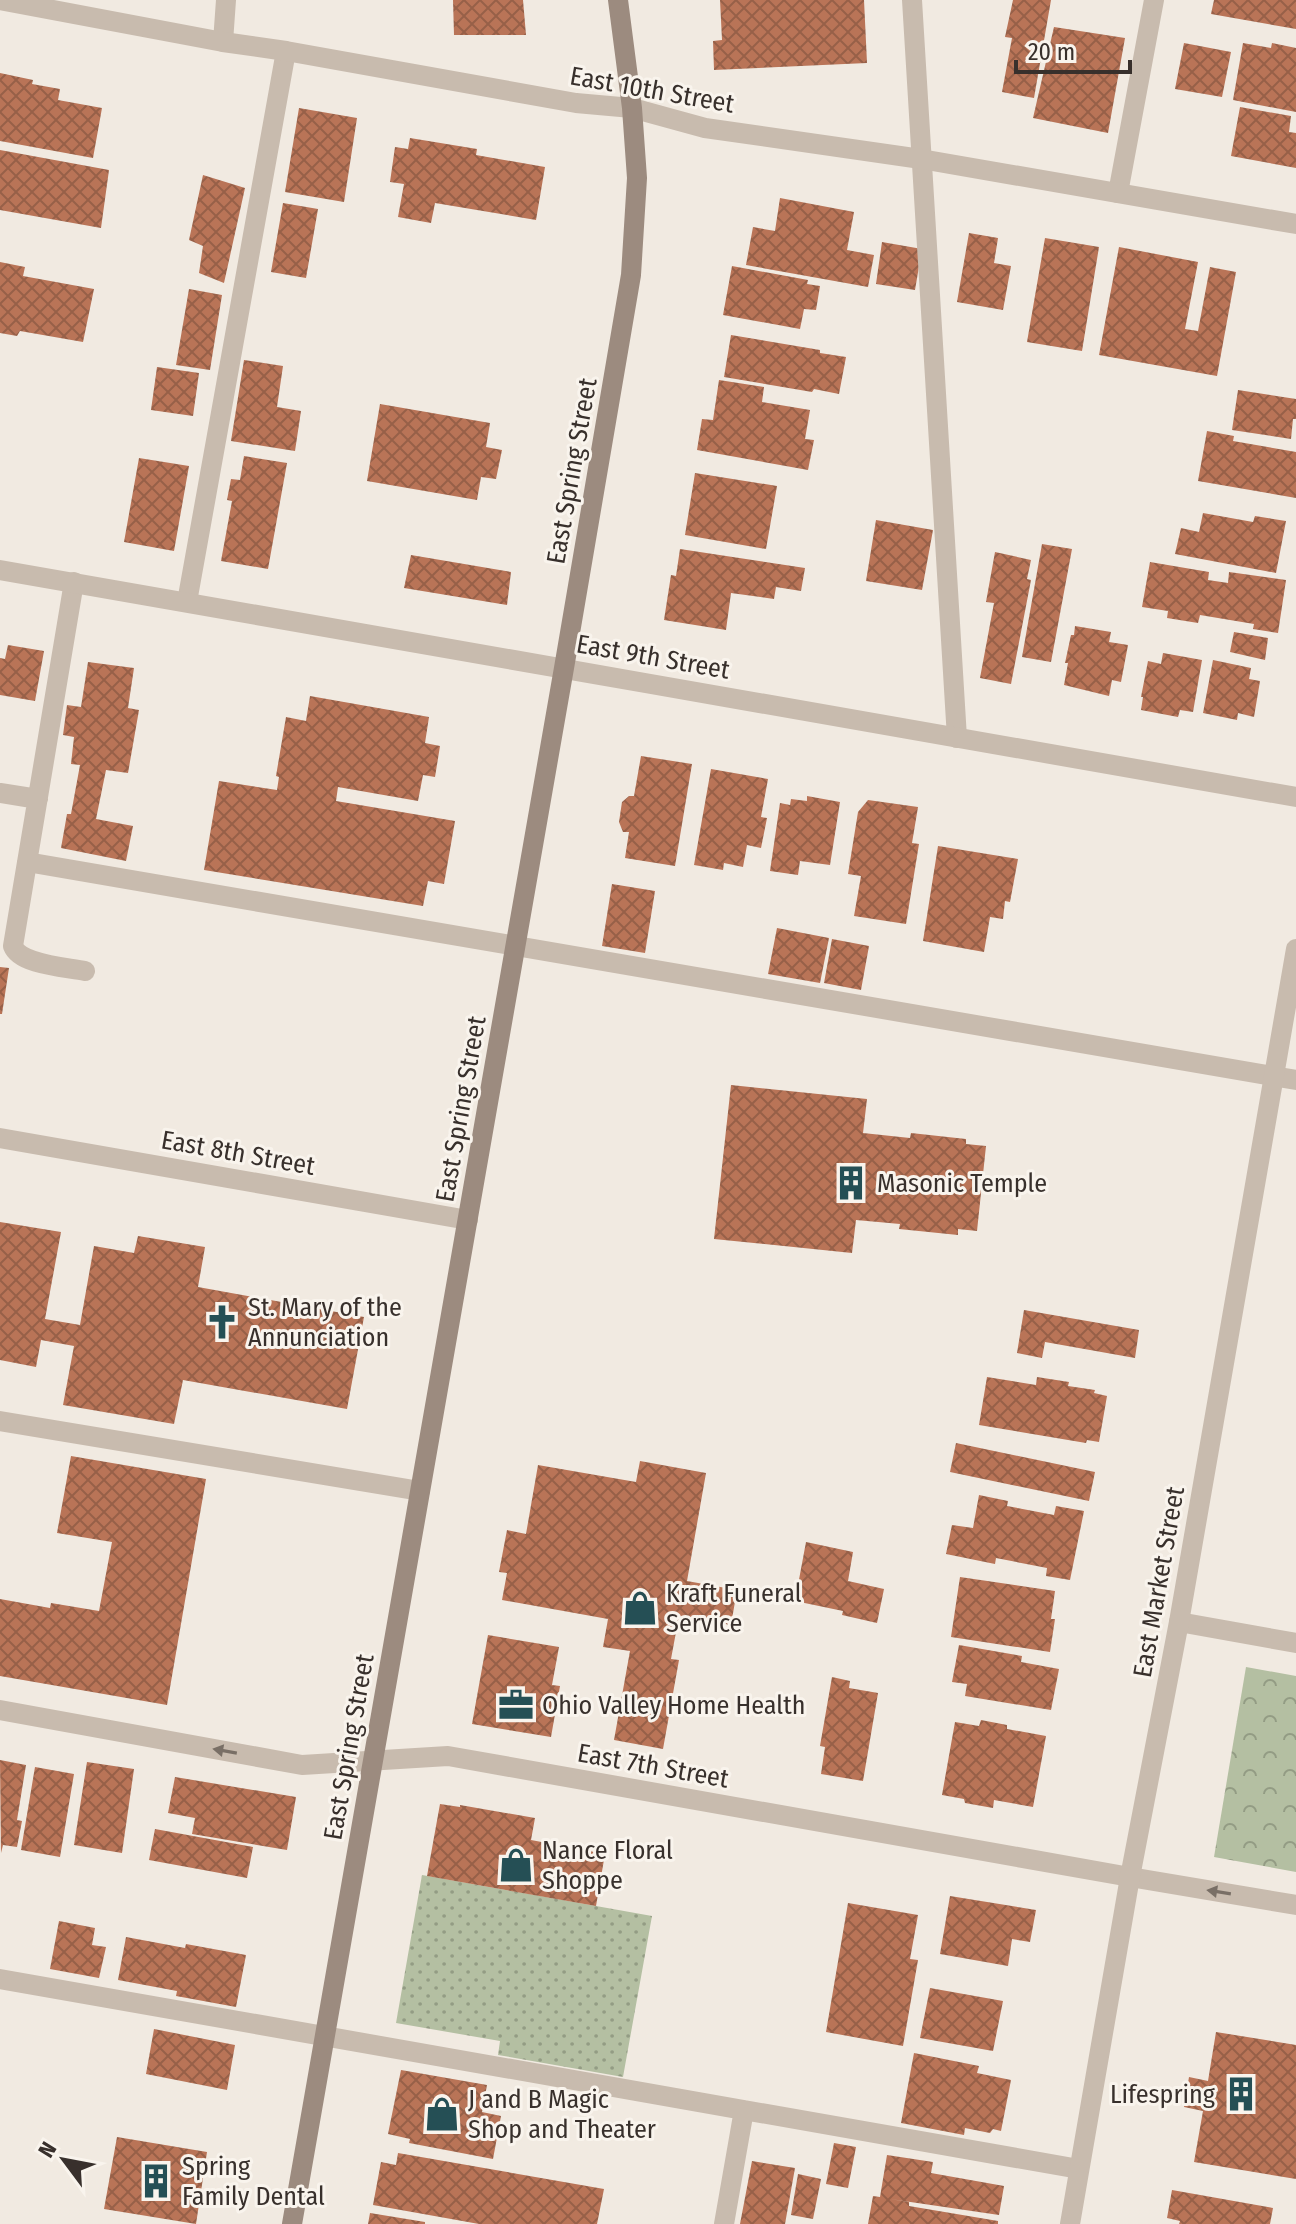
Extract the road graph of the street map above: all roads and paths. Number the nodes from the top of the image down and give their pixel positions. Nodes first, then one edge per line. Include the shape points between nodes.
1 (0, 0) edge
2 (226, 0) edge
3 (618, 0) edge
4 (912, 0) edge
5 (1154, 0) edge
6 (223, 42) junction
7 (286, 51) junction
8 (632, 108) junction
9 (921, 159) junction
10 (1118, 193) junction
11 (1296, 224) edge
12 (0, 570) edge
13 (74, 582) junction
14 (187, 602) junction
15 (564, 668) junction
16 (957, 738) junction
17 (0, 793) edge
18 (1296, 797) edge
19 (38, 799) junction
20 (27, 862) junction
21 (516, 946) junction
22 (1296, 949) edge
23 (85, 971) dead end
24 (1274, 1078) junction
25 (1296, 1080) edge
26 (0, 1138) edge
27 (468, 1220) junction
28 (0, 1421) edge
29 (420, 1491) junction
30 (1179, 1622) junction
31 (1296, 1643) edge
32 (0, 1710) edge
33 (373, 1761) junction
34 (1130, 1877) junction
35 (1296, 1905) edge
36 (0, 1979) edge
37 (324, 2037) junction
38 (744, 2110) junction
39 (1079, 2169) junction
40 (292, 2224) edge
41 (724, 2224) edge
42 (1070, 2224) edge

1 - 6 street, East 10th Street
2 - 6 street
3 - 8 main road, East Spring Street
4 - 9 street
5 - 10 street
6 - 7 street, East 10th Street
7 - 8 street, East 10th Street via 576,103
7 - 14 street
8 - 9 street, East 10th Street via 705,128
8 - 15 main road, East Spring Street via 637,178 631,275
9 - 10 street, East 10th Street
9 - 16 street
10 - 11 street, East 10th Street
12 - 13 street, East 9th Street
13 - 14 street, East 9th Street
13 - 19 street
14 - 15 street, East 9th Street
15 - 16 street, East 9th Street
15 - 21 main road, East Spring Street
16 - 18 street, East 9th Street
17 - 19 street
19 - 20 street
20 - 21 street
20 - 23 street via 14,949 27,960
21 - 24 street
21 - 27 main road, East Spring Street
22 - 24 street, East Market Street
24 - 25 street
24 - 30 street, East Market Street
26 - 27 street, East 8th Street
27 - 29 main road, East Spring Street
28 - 29 street
29 - 33 main road, East Spring Street
30 - 31 street
30 - 34 street, East Market Street
33 -> 32 street, East 7th Street via 302,1765
33 - 34 street, East 7th Street via 448,1756
33 - 37 main road, East Spring Street
35 -> 34 street, East 7th Street
34 - 39 street, East Market Street
36 - 37 street
37 - 38 street
37 - 40 main road, East Spring Street
38 - 39 street
38 - 41 street
39 - 42 street, East Market Street

